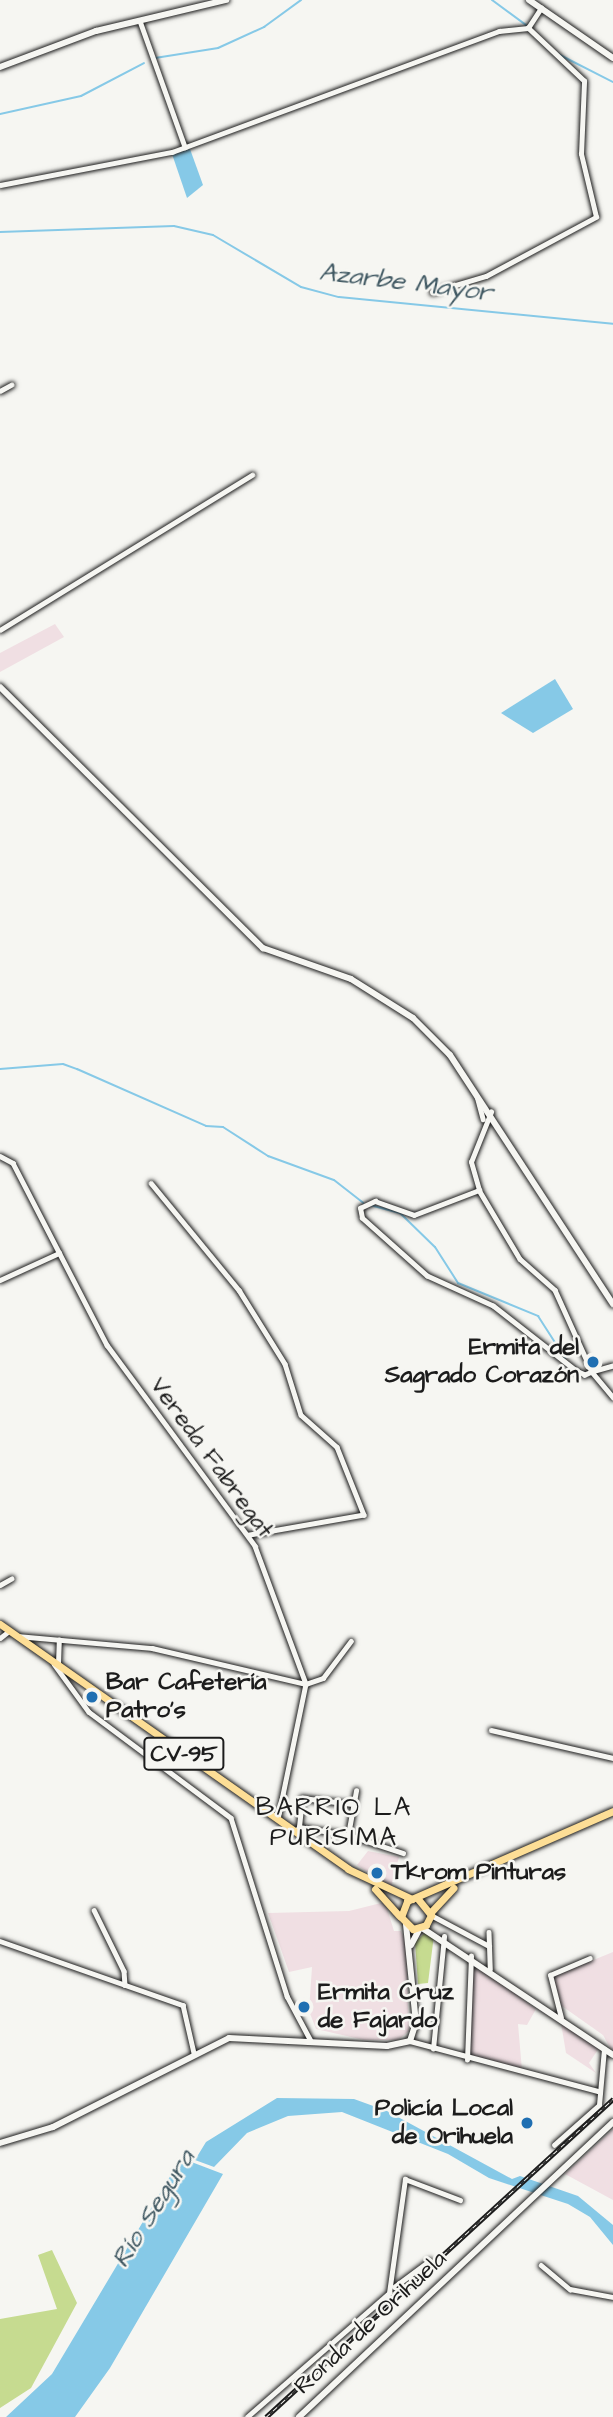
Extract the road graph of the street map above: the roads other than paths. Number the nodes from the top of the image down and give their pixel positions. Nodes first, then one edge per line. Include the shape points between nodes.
1 (226, 0) edge
2 (529, 0) edge
3 (541, 8) junction
4 (140, 21) junction
5 (528, 28) junction
6 (613, 58) edge
7 (0, 67) edge
8 (185, 147) junction
9 (0, 185) edge
10 (432, 292) dead end
11 (11, 385) dead end
12 (0, 391) edge
13 (252, 475) dead end
14 (0, 630) edge
15 (0, 687) edge
16 (475, 1089) junction
17 (491, 1112) junction
18 (483, 1119) junction
19 (0, 1156) edge
20 (152, 1183) dead end
21 (479, 1190) junction
22 (59, 1253) junction
23 (0, 1280) edge
24 (613, 1304) edge
25 (613, 1366) edge
26 (592, 1372) junction
27 (613, 1397) edge
28 (249, 1535) junction
29 (11, 1579) dead end
30 (0, 1585) edge
31 (0, 1624) edge
32 (12, 1633) junction
33 (0, 1638) edge
34 (60, 1640) junction
35 (351, 1641) dead end
36 (56, 1664) junction
37 (306, 1684) junction
38 (491, 1730) dead end
39 (613, 1758) edge
40 (356, 1791) dead end
41 (353, 1804) junction
42 (613, 1811) edge
43 (278, 1819) junction
44 (297, 1829) junction
45 (348, 1835) junction
46 (403, 1853) dead end
47 (471, 1877) junction
48 (369, 1883) junction
49 (415, 1899) junction
50 (94, 1910) dead end
51 (431, 1916) junction
52 (401, 1917) junction
53 (406, 1926) junction
54 (421, 1928) junction
55 (488, 1932) dead end
56 (442, 1935) junction
57 (0, 1941) edge
58 (411, 1945) junction
59 (489, 1946) junction
60 (471, 1956) junction
61 (590, 1958) dead end
62 (490, 1969) junction
63 (125, 1985) junction
64 (561, 2018) junction
65 (410, 2040) junction
66 (311, 2041) junction
67 (433, 2049) junction
68 (604, 2049) junction
69 (194, 2053) junction
70 (613, 2055) edge
71 (467, 2060) junction
72 (598, 2091) junction
73 (612, 2121) edge
74 (0, 2143) edge
75 (554, 2145) dead end
76 (460, 2200) dead end
77 (429, 2261) dead end
78 (541, 2264) dead end
79 (389, 2293) junction
80 (613, 2297) edge
81 (247, 2417) edge
82 (299, 2417) edge

1 - 4 main road
2 - 3 main road
3 - 5 street
3 - 6 main road
4 - 7 main road
4 - 8 street
5 - 8 street via 499,31
5 - 10 street via 584,81 581,153 596,217 486,276
8 - 9 street
11 - 12 street
13 - 14 street
15 - 16 main road via 263,947 351,979 413,1018
16 - 17 main road
16 - 18 street
17 - 18 street
17 - 24 main road
18 - 21 street via 485,1134 471,1161
19 - 22 street, Vereda Fabregat via 13,1163
20 - 28 street via 239,1290 285,1364 301,1415 337,1447 364,1515
21 - 26 street via 520,1259 555,1290
21 - 26 street via 418,1215 371,1200 359,1212 427,1276 493,1306 576,1371
22 - 23 street
22 - 28 street, Vereda Fabregat via 107,1345
25 - 26 street
26 - 27 street
28 - 37 street, Vereda Fabregat
29 - 30 street
31 - 32 main road, CV-95
32 - 33 street
32 - 34 street
32 - 36 main road, CV-95
34 - 36 street
34 - 37 street via 161,1649
35 - 37 street via 323,1678
36 - 43 main road, CV-95
36 - 66 street via 89,1712 231,1818 287,1996
37 - 43 street
38 - 39 street
40 - 41 street
41 - 44 street via 302,1798
41 - 45 street
42 - 47 main road
43 - 44 main road, CV-95
44 - 45 street
44 - 48 main road, CV-95
45 - 46 street
47 - 49 main road
47 - 51 main road via 442,1894
48 - 49 main road, CV-95
48 - 52 main road, CV-95
49 - 51 main road, CV-95
49 - 52 main road
50 - 63 street via 124,1971
51 - 54 main road
51 - 56 main road
51 - 59 street
52 - 53 main road, CV-95
53 - 54 main road
53 - 58 main road
54 - 56 main road
54 - 58 main road
55 - 59 street
56 - 60 main road
56 - 67 street
57 - 63 street
58 - 65 main road via 416,2023
59 - 62 street
60 - 62 main road
60 - 71 street
61 - 64 street via 550,1975
62 - 64 main road
63 - 69 street via 183,2005
64 - 68 main road
65 - 66 main road via 387,2046
65 - 67 street
66 - 69 main road via 248,2036
67 - 71 street
68 - 70 main road
68 - 72 street
69 - 74 main road via 53,2127
71 - 72 street
72 - 75 street via 599,2105
73 - 82 main road, Ronda de Orihuela
76 - 79 street via 405,2179
77 - 79 street
78 - 80 street via 570,2289
79 - 81 street

